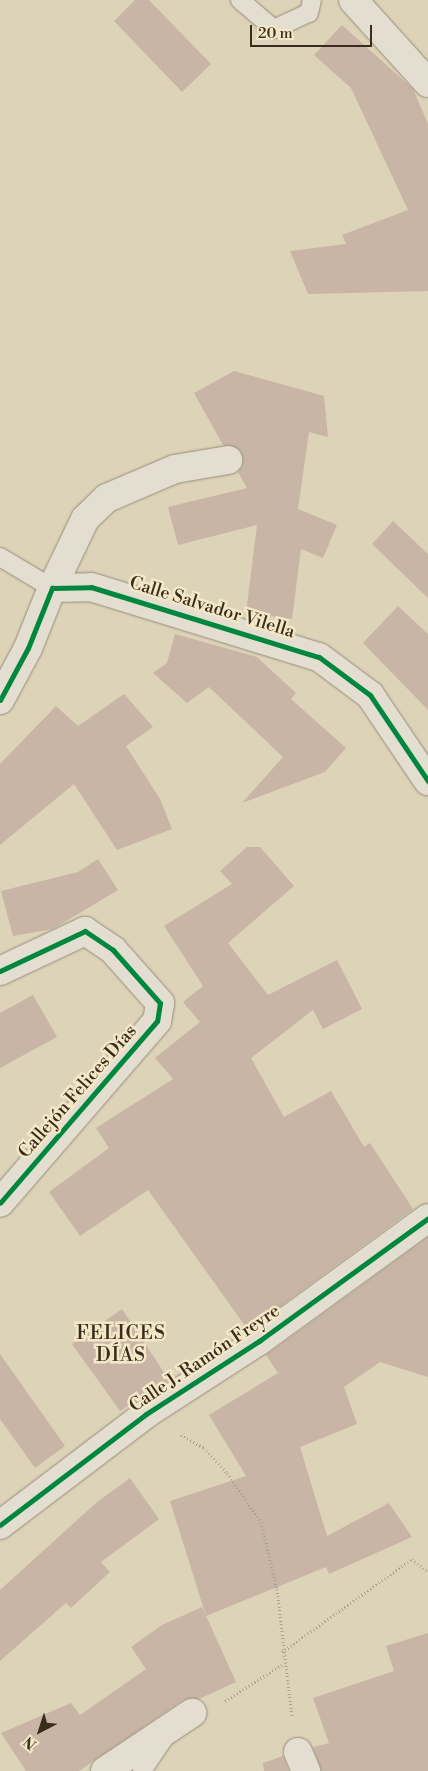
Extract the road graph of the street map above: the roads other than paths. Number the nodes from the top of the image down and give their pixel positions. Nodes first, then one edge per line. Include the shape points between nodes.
1 (240, 0) edge
2 (312, 0) edge
3 (352, 0) edge
4 (428, 83) edge
5 (228, 460) dead end
6 (0, 557) edge
7 (52, 588) junction
8 (0, 700) edge
9 (428, 781) edge
10 (0, 972) edge
11 (0, 1203) edge
12 (428, 1218) edge
13 (0, 1525) edge
14 (182, 1719) joint
15 (105, 1771) edge
16 (142, 1771) edge

1 - 2 lane via 274,29 309,13
3 - 4 street
5 - 7 street via 168,471 106,498 85,519
6 - 7 lane
7 - 8 street via 28,648
7 - 9 street, Calle Salvador Vilella via 110,592 319,657 370,695
10 - 11 street, Callejón Felices Días via 85,932 113,950 160,1003 157,1021
12 - 13 street, Calle J. Ramón Freyre via 259,1341 146,1414
14 - 15 street
14 - 16 lane

